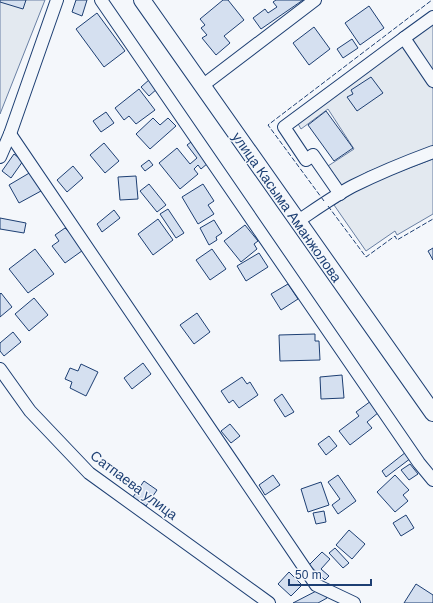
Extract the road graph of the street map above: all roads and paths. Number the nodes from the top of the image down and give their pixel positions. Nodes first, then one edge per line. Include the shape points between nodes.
1 (57, 0) edge
2 (101, 0) edge
3 (142, 0) edge
4 (315, 0) edge
5 (433, 17) edge
6 (404, 38) junction
7 (433, 81) edge
8 (202, 86) junction
9 (10, 134) junction
10 (433, 152) edge
11 (0, 157) edge
12 (340, 194) junction
13 (298, 221) junction
14 (0, 369) edge
15 (433, 413) edge
16 (433, 480) edge
17 (269, 603) edge
18 (354, 603) edge

1 - 9 street
2 - 16 street
3 - 8 main road, улица Касыма Аманжолова
4 - 8 street
5 - 6 street
6 - 7 street
6 - 12 street via 284,127 306,160 313,155
8 - 13 main road, улица Касыма Аманжолова
9 - 11 street
9 - 18 street via 316,585
10 - 12 street via 392,168
12 - 13 street
13 - 15 main road, улица Касыма Аманжолова
14 - 17 street, Сатпаева улица via 30,410 89,473

